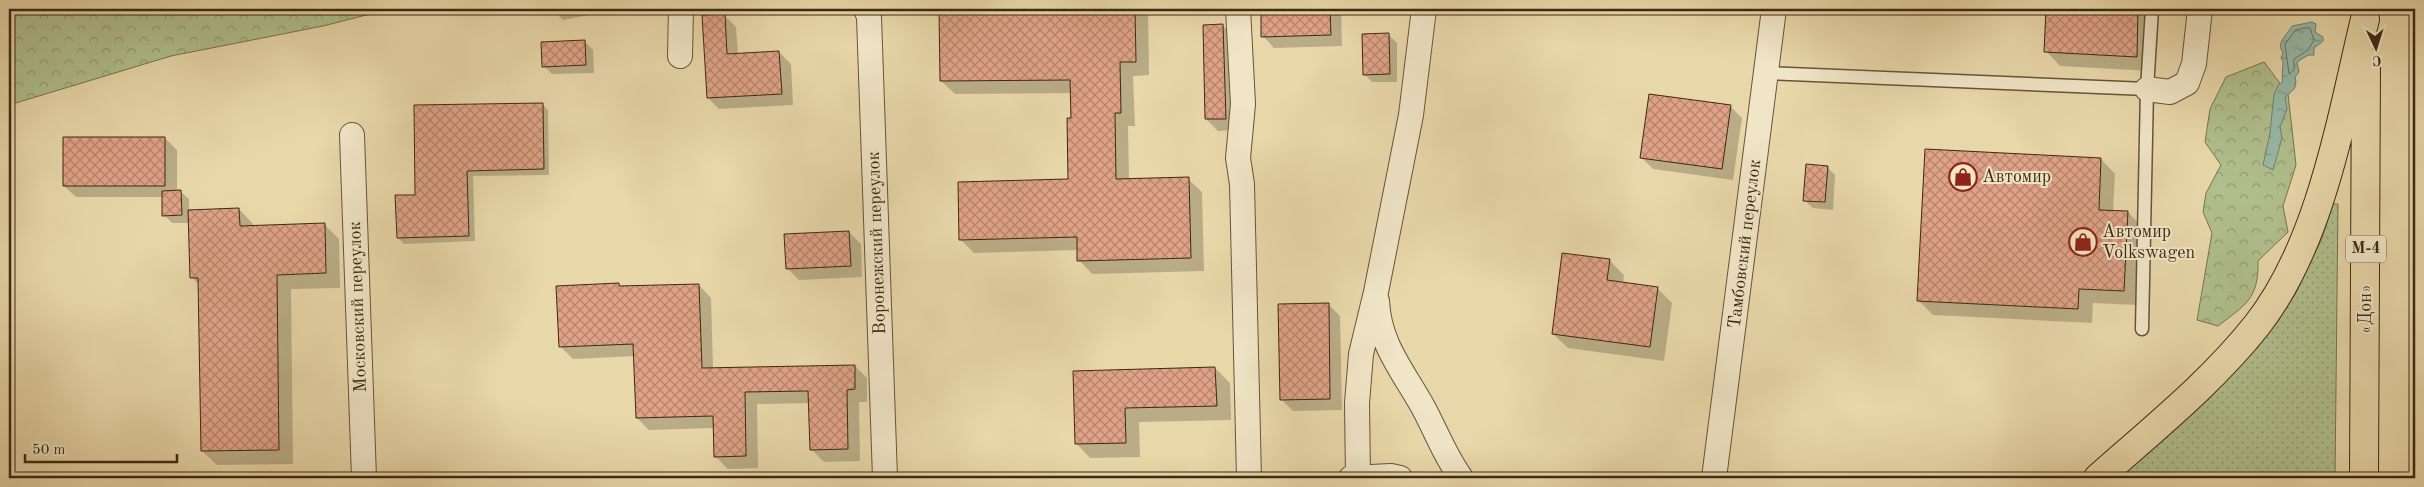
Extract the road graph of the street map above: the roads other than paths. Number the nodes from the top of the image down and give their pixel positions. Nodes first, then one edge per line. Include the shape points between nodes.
1 (681, 9) edge
2 (866, 9) edge
3 (1238, 9) edge
4 (1424, 9) edge
5 (1774, 9) edge
6 (2152, 9) edge
7 (2200, 9) edge
8 (2366, 14) edge
9 (680, 56) dead end
10 (1766, 73) junction
11 (2147, 89) junction
12 (352, 135) dead end
13 (1376, 292) junction
14 (2142, 329) dead end
15 (364, 478) edge
16 (885, 478) edge
17 (1249, 478) edge
18 (1351, 478) edge
19 (1358, 478) edge
20 (1400, 478) edge
21 (1461, 478) edge
22 (1714, 478) edge
23 (2098, 478) edge
24 (2364, 478) edge

1 - 9 street
2 - 16 street, Воронежский переулок via 869,17
3 - 17 street via 1243,104 1238,158 1242,184
4 - 13 street via 1411,115
5 - 10 street, Тамбовский переулок
6 - 11 lane
7 - 11 street via 2194,64 2187,83 2170,92
8 - 23 highway via 2314,216 2292,268 2258,324 2214,374
8 - 24 highway, «Дон» / М-4
10 - 11 lane
10 - 22 street, Тамбовский переулок
11 - 14 lane
12 - 15 street, Московский переулок
13 - 19 street via 1360,354
13 - 21 street via 1378,322 1385,341
18 - 19 street
19 - 20 street

